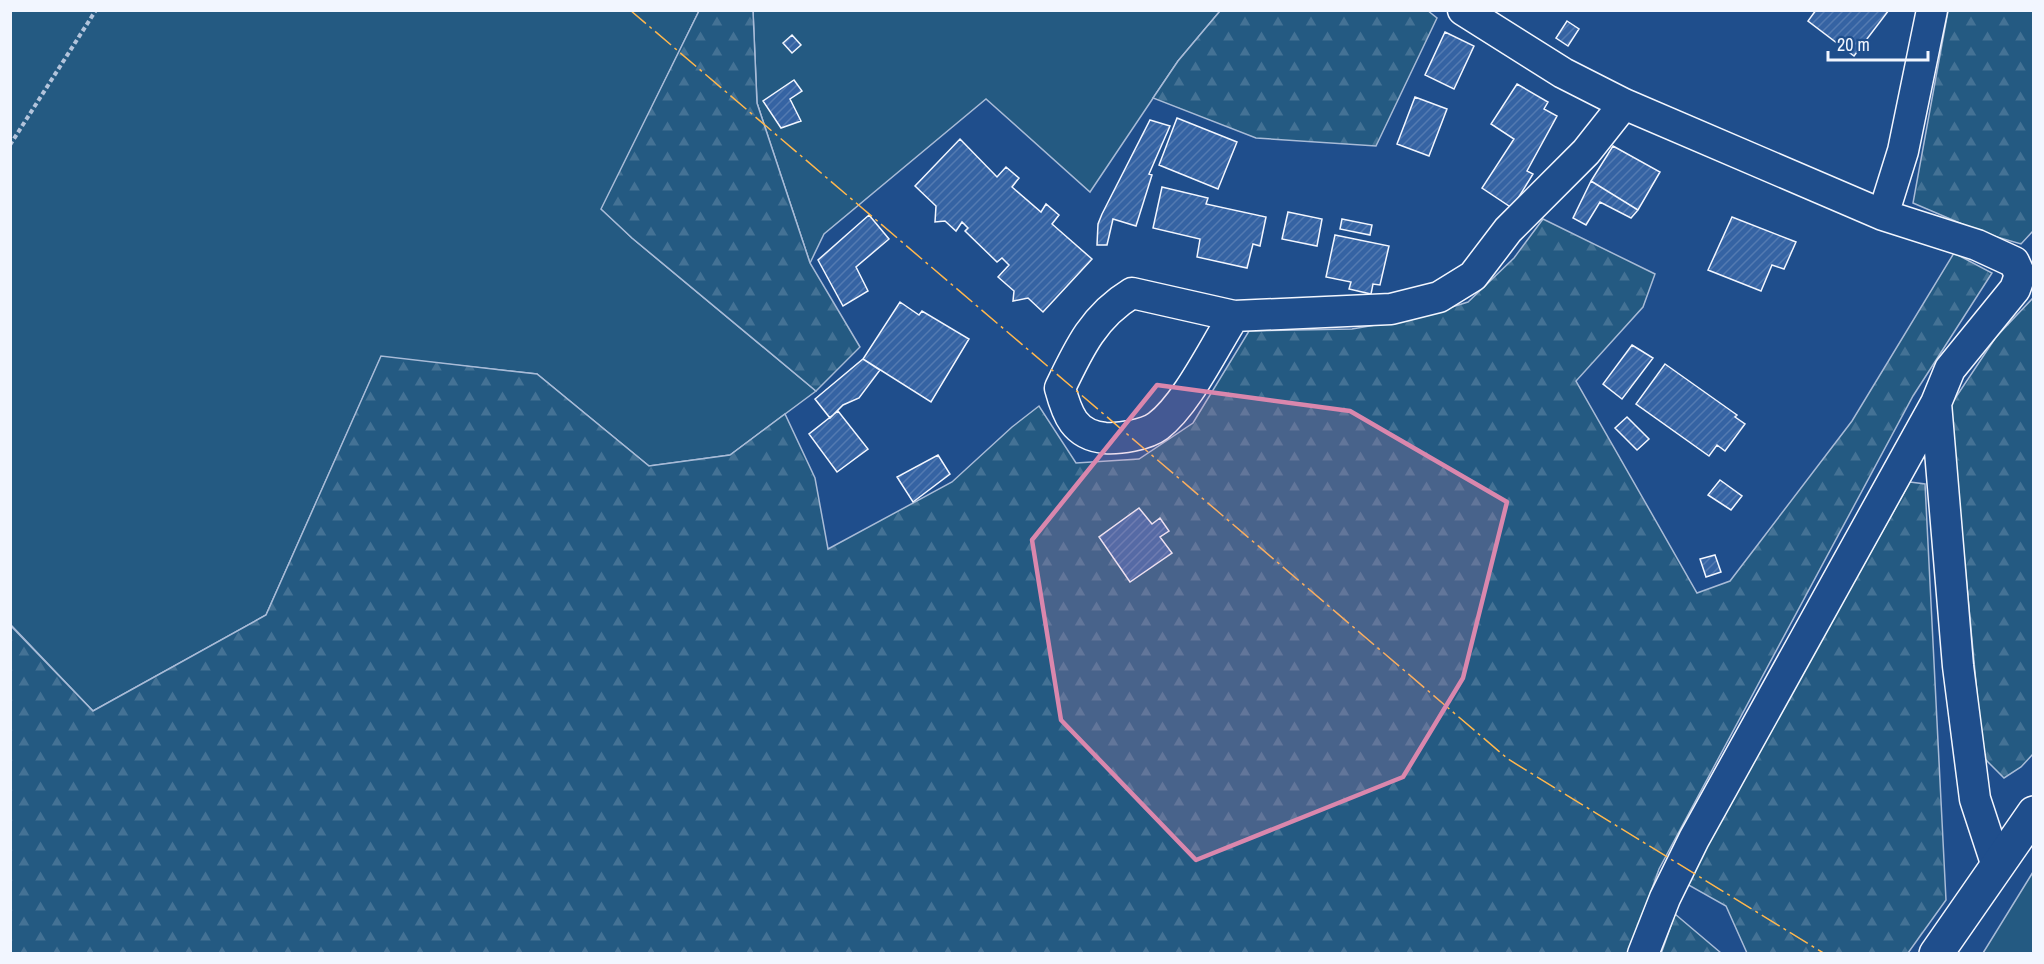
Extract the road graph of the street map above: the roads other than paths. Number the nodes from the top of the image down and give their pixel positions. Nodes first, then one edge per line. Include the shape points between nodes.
1 (1463, 10) edge
2 (1932, 10) edge
3 (1624, 104) junction
4 (1883, 214) junction
5 (2027, 268) edge
6 (1234, 316) junction
7 (1936, 404) junction
8 (2034, 813) edge
9 (1996, 864) junction
10 (1643, 954) edge
11 (1936, 954) edge

1 - 3 street via 1563,73
2 - 4 street via 1903,151
3 - 4 street
3 - 6 street via 1586,152 1508,230 1473,276 1439,297 1391,309
4 - 5 street via 2001,253
5 - 7 street via 2015,289 1950,369
6 - 6 street via 1132,293 1117,302 1078,349 1060,388 1068,417 1091,436 1117,439 1157,427 1185,395
7 - 9 street via 1958,666 1973,788
7 - 10 street via 1694,839
8 - 9 main road
9 - 11 main road

